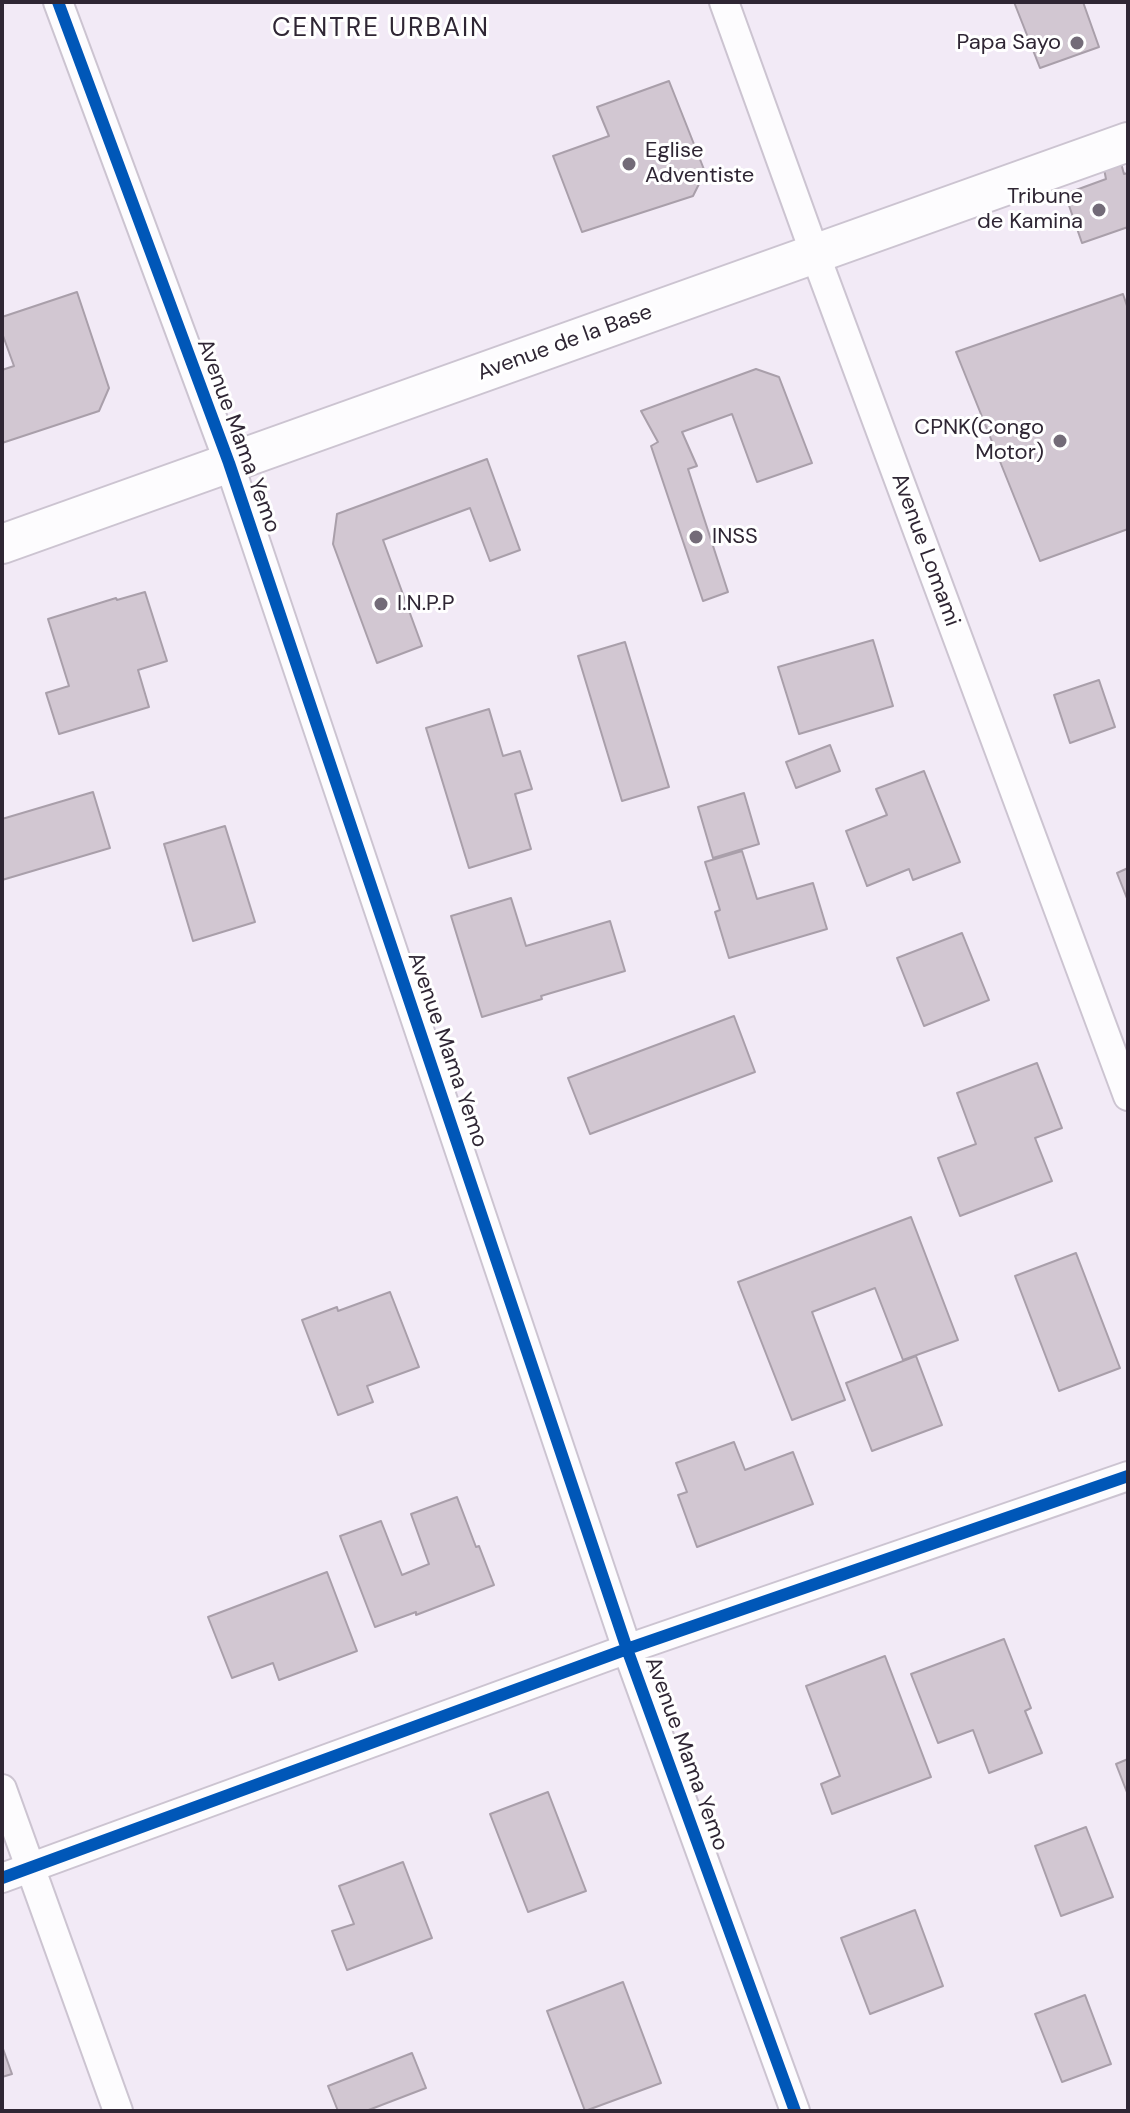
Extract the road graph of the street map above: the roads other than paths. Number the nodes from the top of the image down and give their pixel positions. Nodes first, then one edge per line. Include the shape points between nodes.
1 (58, 2) edge
2 (724, 2) edge
3 (1128, 142) edge
4 (815, 254) junction
5 (229, 463) junction
6 (2, 544) edge
7 (1128, 1096) edge
8 (1128, 1476) edge
9 (627, 1649) junction
10 (2, 1789) edge
11 (31, 1868) junction
12 (2, 1878) edge
13 (118, 2111) edge
14 (795, 2111) edge

1 - 5 street, Avenue Mama Yemo
2 - 4 street, Avenue Lomami
3 - 4 main road, Avenue de la Base
4 - 5 main road, Avenue de la Base
4 - 7 street, Avenue Lomami
5 - 6 main road, Avenue de la Base
5 - 9 street, Avenue Mama Yemo
8 - 9 street
9 - 11 street
9 - 14 street, Avenue Mama Yemo
10 - 11 street
11 - 12 street
11 - 13 street

